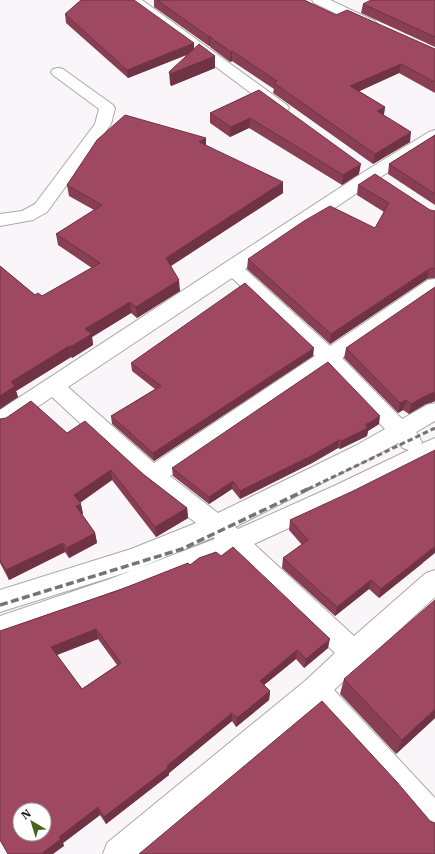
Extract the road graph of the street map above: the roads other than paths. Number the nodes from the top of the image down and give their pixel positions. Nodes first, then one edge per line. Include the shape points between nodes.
1 (133, 0) edge
2 (319, 0) edge
3 (380, 29) edge
4 (58, 72) dead end
5 (291, 115) edge
6 (435, 135) edge
7 (0, 220) edge
8 (233, 268) junction
9 (435, 285) edge
10 (329, 356) junction
11 (54, 386) junction
12 (435, 411) edge
13 (0, 421) edge
14 (402, 431) junction
15 (431, 455) edge
16 (153, 476) junction
17 (216, 525) junction
18 (234, 542) junction
19 (435, 581) edge
20 (0, 601) edge
21 (0, 628) edge
22 (354, 653) junction
23 (315, 690) junction
24 (435, 821) edge
25 (118, 854) edge

1 - 5 street
2 - 3 street
4 - 7 street via 107,108 103,124 41,208 27,216
6 - 8 street
8 - 10 street
8 - 11 street
9 - 10 street
10 - 14 street
10 - 16 street
11 - 13 street
11 - 16 street
12 - 14 street
14 - 15 street
14 - 17 street
15 - 18 street
16 - 17 street
17 - 18 street
17 - 20 street via 134,559
18 - 21 street via 114,589
18 - 22 street
19 - 22 street
22 - 23 street
23 - 24 street
23 - 25 street

